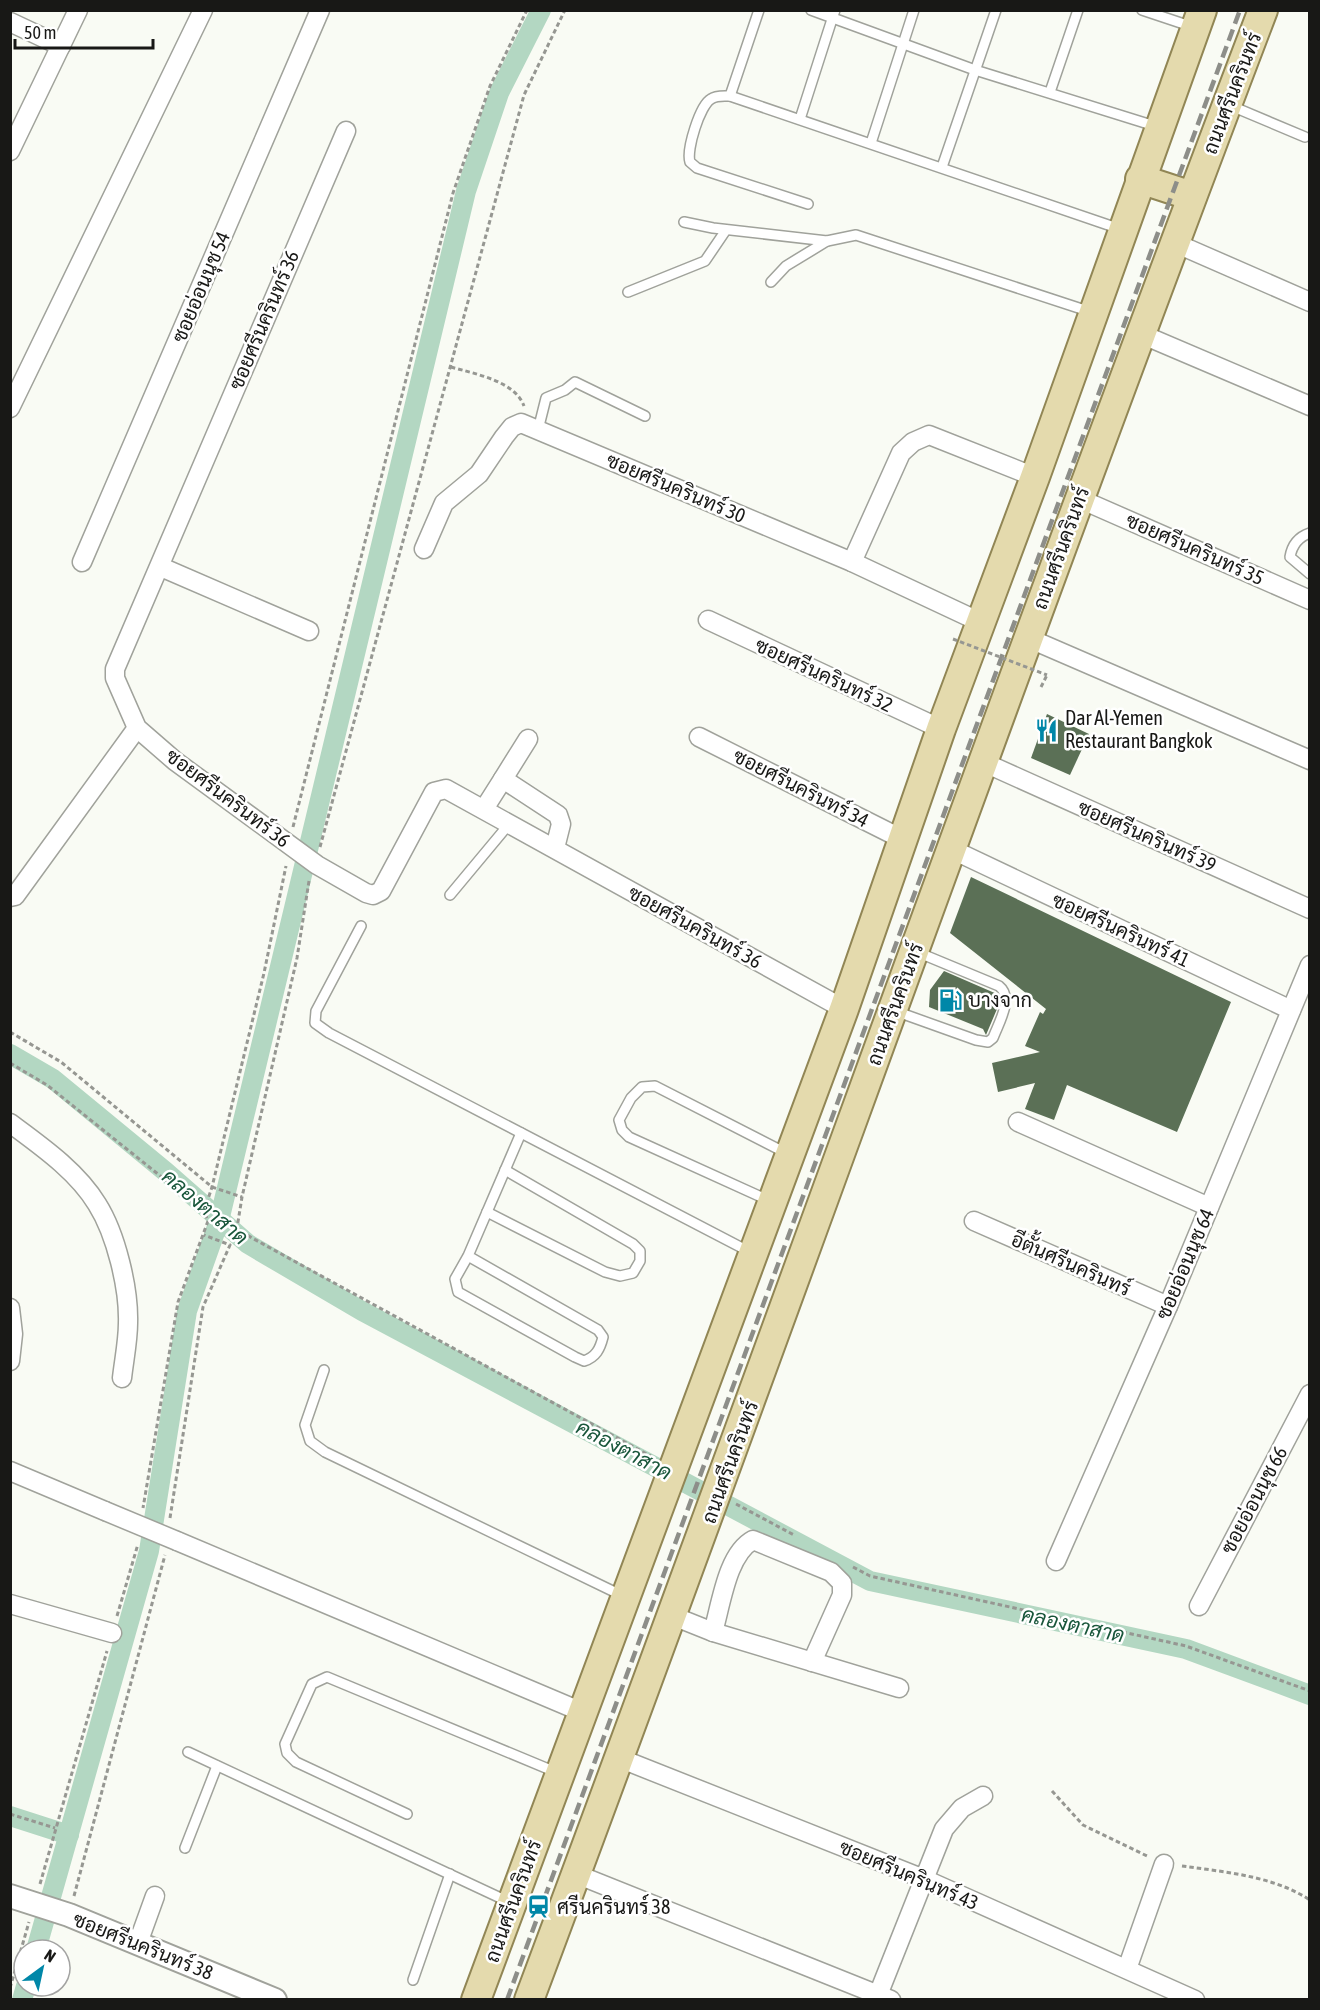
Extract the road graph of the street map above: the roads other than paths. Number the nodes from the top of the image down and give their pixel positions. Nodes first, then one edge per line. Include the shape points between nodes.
1 (78, 10) edge
2 (203, 10) edge
3 (320, 10) edge
4 (759, 10) edge
5 (811, 10) edge
6 (914, 10) edge
7 (996, 10) edge
8 (1078, 10) edge
9 (1142, 10) edge
10 (1263, 10) edge
11 (833, 14) edge
12 (1199, 19) edge
13 (10, 22) edge
14 (903, 44) junction
15 (61, 46) junction
16 (975, 70) junction
17 (1050, 93) junction
18 (730, 96) junction
19 (1227, 104) junction
20 (800, 119) junction
21 (1160, 128) junction
22 (346, 131) dead end
23 (1305, 137) dead end
24 (13, 140) edge
25 (871, 143) junction
26 (942, 166) junction
27 (1140, 179) junction
28 (1192, 196) junction
29 (807, 204) dead end
30 (684, 222) dead end
31 (1122, 229) junction
32 (726, 230) junction
33 (827, 241) junction
34 (1175, 243) junction
35 (771, 282) dead end
36 (627, 292) dead end
37 (1310, 303) edge
38 (1093, 313) junction
39 (1141, 334) junction
40 (1310, 406) edge
41 (10, 408) edge
42 (645, 416) dead end
43 (529, 426) junction
44 (1035, 477) junction
45 (1080, 499) junction
46 (1310, 533) edge
47 (424, 549) dead end
48 (82, 562) dead end
49 (852, 562) junction
50 (161, 567) junction
51 (1310, 574) edge
52 (1310, 600) edge
53 (708, 620) dead end
54 (980, 622) junction
55 (309, 632) dead end
56 (1028, 638) junction
57 (137, 728) junction
58 (941, 729) junction
59 (699, 737) dead end
60 (528, 739) dead end
61 (1310, 760) edge
62 (985, 763) junction
63 (503, 778) junction
64 (484, 809) junction
65 (510, 823) junction
66 (904, 840) junction
67 (555, 849) junction
68 (951, 849) junction
69 (450, 895) dead end
70 (10, 897) edge
71 (1310, 909) edge
72 (361, 926) dead end
73 (914, 951) junction
74 (1310, 965) edge
75 (844, 1010) junction
76 (893, 1010) junction
77 (1291, 1010) junction
78 (1018, 1122) dead end
79 (10, 1123) edge
80 (521, 1133) junction
81 (789, 1155) junction
82 (505, 1170) junction
83 (772, 1202) junction
84 (1209, 1207) junction
85 (487, 1212) junction
86 (974, 1221) dead end
87 (753, 1253) junction
88 (468, 1256) junction
89 (1168, 1306) junction
90 (10, 1308) edge
91 (10, 1361) edge
92 (324, 1371) dead end
93 (122, 1378) dead end
94 (1310, 1394) edge
95 (10, 1458) edge
96 (18, 1474) edge
97 (1056, 1561) dead end
98 (625, 1597) junction
99 (10, 1604) edge
100 (1199, 1606) dead end
101 (673, 1616) junction
102 (713, 1632) junction
103 (112, 1633) road end
104 (812, 1662) junction
105 (898, 1688) dead end
106 (582, 1712) junction
107 (188, 1752) dead end
108 (619, 1758) junction
109 (217, 1766) junction
110 (560, 1773) junction
111 (983, 1796) dead end
112 (407, 1814) dead end
113 (185, 1848) dead end
114 (1164, 1863) dead end
115 (450, 1874) junction
116 (576, 1874) junction
117 (924, 1879) junction
118 (10, 1896) edge
119 (155, 1896) dead end
120 (512, 1903) junction
121 (138, 1943) junction
122 (1127, 1970) junction
123 (413, 1980) dead end
124 (882, 1998) edge
125 (275, 2000) edge
126 (476, 2000) edge
127 (529, 2000) edge
128 (1195, 2000) edge

1 - 15 street
2 - 41 street
3 - 48 street, ซอยอ่อนนุช 54
4 - 18 lane
5 - 11 lane
6 - 14 lane
7 - 16 lane
8 - 17 lane
9 - 12 lane
10 - 19 main road, ถนนศรีนครินทร์
11 - 14 lane
11 - 20 lane
12 - 21 main road, ถนนศรีนครินทร์
13 - 15 street
14 - 16 lane
14 - 25 lane
15 - 24 street
16 - 17 lane
16 - 26 lane
17 - 21 lane
18 - 20 lane
18 - 29 lane via 713,97 703,109 689,151 690,162 697,168
19 - 23 lane
19 - 28 main road, ถนนศรีนครินทร์
20 - 25 lane
21 - 27 main road, ถนนศรีนครินทร์
22 - 50 street, ซอยศรีนครินทร์ 36
25 - 26 lane
26 - 31 lane
27 - 28 main road
27 - 31 main road, ถนนศรีนครินทร์
28 - 34 main road, ถนนศรีนครินทร์
30 - 32 lane
31 - 38 main road, ถนนศรีนครินทร์
32 - 33 lane
32 - 36 lane via 705,261
33 - 35 lane via 786,266
33 - 38 lane via 856,235
34 - 37 street
34 - 39 main road, ถนนศรีนครินทร์
38 - 44 main road, ถนนศรีนครินทร์
39 - 40 street
39 - 45 main road, ถนนศรีนครินทร์
42 - 43 lane via 575,382 546,398
43 - 47 street via 512,426 479,474 444,503
43 - 49 street, ซอยศรีนครินทร์ 30
44 - 49 street via 929,435 921,437 901,453
44 - 54 main road, ถนนศรีนครินทร์
45 - 52 street, ซอยศรีนครินทร์ 35
45 - 56 main road, ถนนศรีนครินทร์
46 - 51 lane via 1298,539 1290,557
49 - 54 street, ซอยศรีนครินทร์ 30
50 - 55 street
50 - 57 street, ซอยศรีนครินทร์ 36 via 115,669 115,678
53 - 58 street, ซอยศรีนครินทร์ 32
54 - 58 main road, ถนนศรีนครินทร์
56 - 61 street
56 - 62 main road, ถนนศรีนครินทร์
57 - 64 street, ซอยศรีนครินทร์ 36 via 174,760 317,865 373,895 381,891 434,792 446,789
57 - 70 street via 15,896
58 - 66 main road, ถนนศรีนครินทร์
59 - 66 street, ซอยศรีนครินทร์ 34
60 - 63 street
62 - 68 main road, ถนนศรีนครินทร์
62 - 71 street, ซอยศรีนครินทร์ 39
63 - 64 street
63 - 67 street via 558,815 561,824
64 - 65 street, ซอยศรีนครินทร์ 36
65 - 67 street, ซอยศรีนครินทร์ 36
65 - 69 lane
66 - 75 main road, ถนนศรีนครินทร์
67 - 75 street, ซอยศรีนครินทร์ 36
68 - 73 main road, ถนนศรีนครินทร์
68 - 77 street, ซอยศรีนครินทร์ 41
72 - 80 lane via 316,1011 315,1023 329,1034
73 - 76 main road, ถนนศรีนครินทร์
73 - 76 lane via 1005,991 1007,998 993,1038 988,1042 976,1040
74 - 77 street, ซอยอ่อนนุช 64
75 - 81 main road, ถนนศรีนครินทร์
76 - 101 main road, ถนนศรีนครินทร์
77 - 84 street, ซอยอ่อนนุช 64
78 - 84 street
79 - 93 street via 81,1183 98,1205 126,1290 128,1324
80 - 82 lane
80 - 87 lane
81 - 83 main road, ถนนศรีนครินทร์
81 - 83 lane via 654,1086 642,1087 619,1120 628,1137
82 - 85 lane
82 - 85 lane via 633,1244 640,1251 640,1261 633,1273 620,1276 605,1272
83 - 87 main road, ถนนศรีนครินทร์
84 - 89 street, ซอยอ่อนนุช 64
85 - 88 lane
86 - 89 street, อีตั้นศรีนครินทร์
87 - 98 main road, ถนนศรีนครินทร์
88 - 88 lane via 598,1330 603,1337 593,1358 584,1361 575,1357 458,1292 455,1279
89 - 97 street, ซอยอ่อนนุช 64
90 - 91 street
92 - 98 lane via 305,1425 310,1441 325,1452
94 - 100 street, ซอยอ่อนนุช 66
95 - 96 street
96 - 106 street, bridge via 172,1543
98 - 106 main road, ถนนศรีนครินทร์
99 - 103 street
101 - 102 street
101 - 108 main road, ถนนศรีนครินทร์
102 - 104 street
102 - 104 street via 734,1557 753,1540 831,1572 842,1584 842,1595
104 - 105 street
106 - 110 main road, ถนนศรีนครินทร์
107 - 109 lane
108 - 116 main road, ถนนศรีนครินทร์
108 - 117 street, ซอยศรีนครินทร์ 43
109 - 113 lane
109 - 115 lane
110 - 112 lane via 327,1677 312,1684 285,1744 287,1753 296,1762
110 - 120 main road, ถนนศรีนครินทร์
111 - 117 street via 952,1818
114 - 122 street
115 - 120 lane
115 - 123 lane
116 - 124 street
116 - 127 main road, ถนนศรีนครินทร์
117 - 122 street, ซอยศรีนครินทร์ 43
117 - 124 street
118 - 121 street, ซอยศรีนครินทร์ 38
119 - 121 street
120 - 126 main road, ถนนศรีนครินทร์
121 - 125 street, ซอยศรีนครินทร์ 38
122 - 128 street, ซอยศรีนครินทร์ 43

